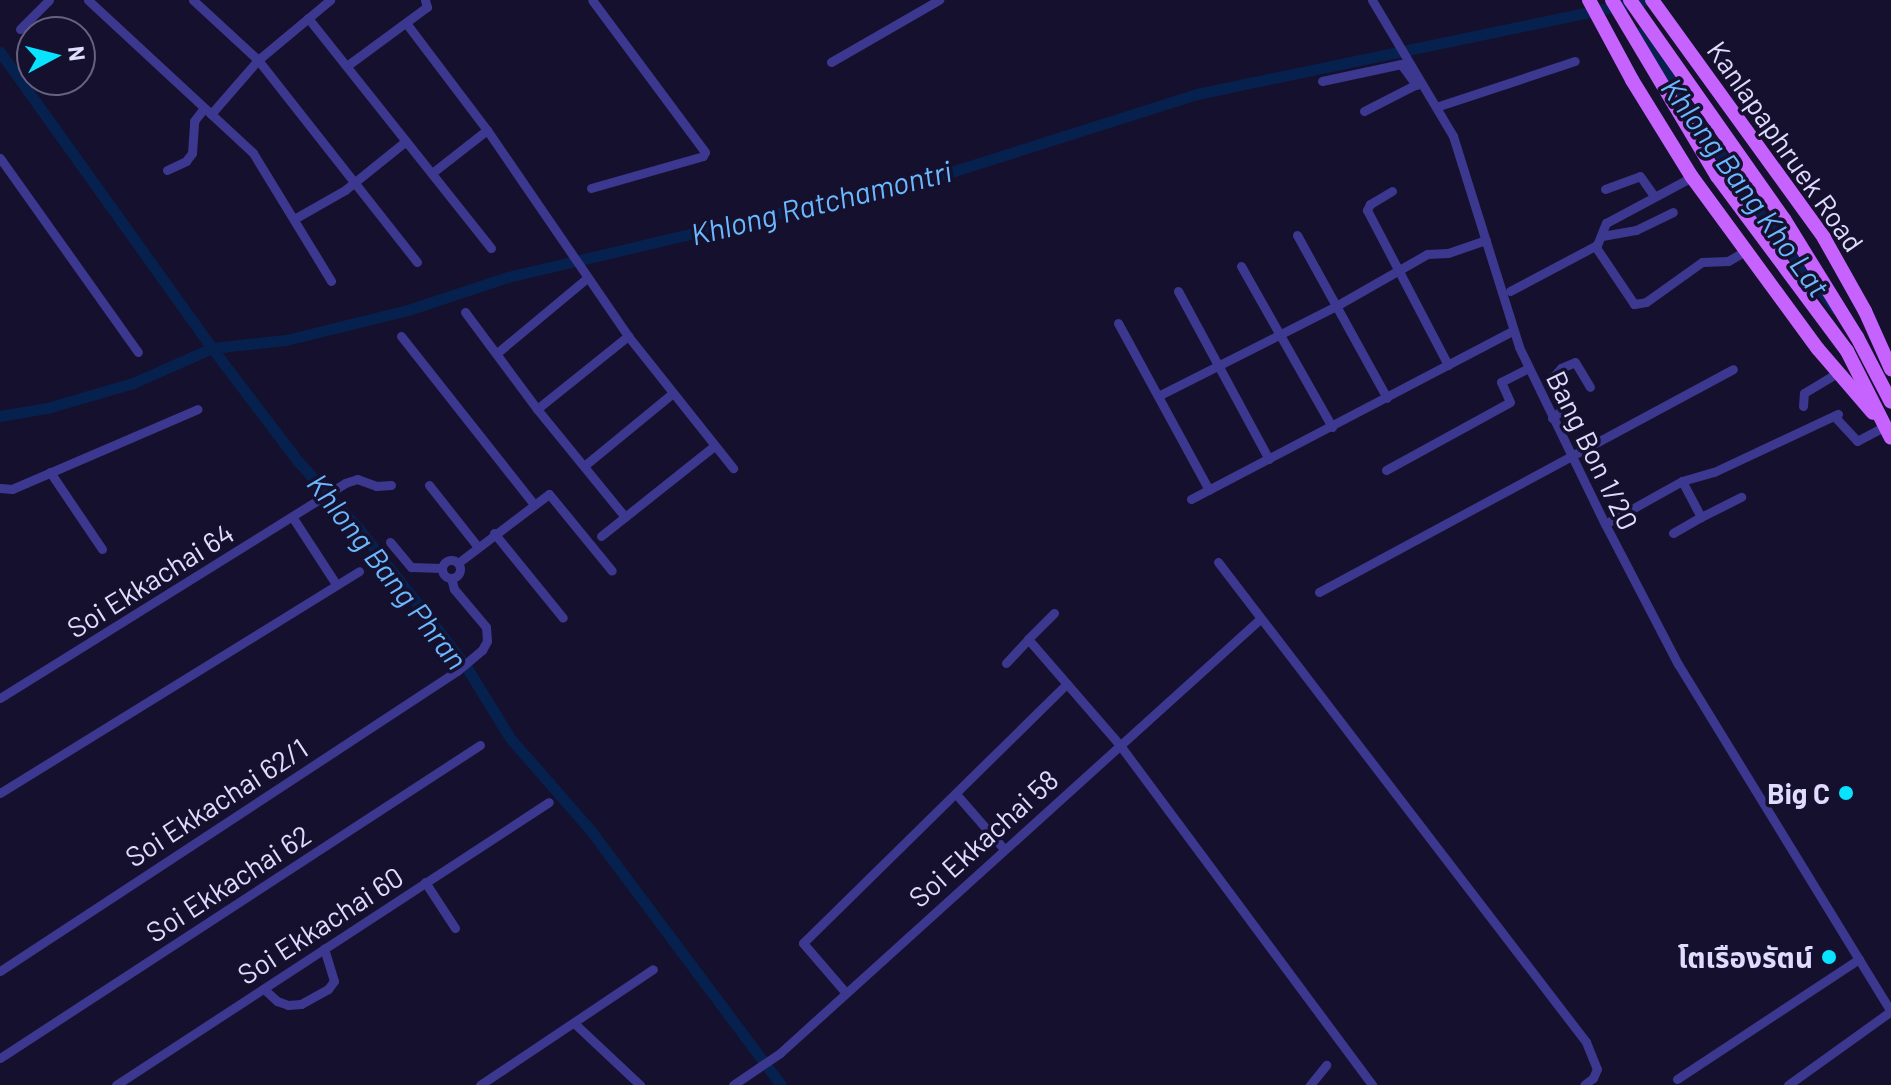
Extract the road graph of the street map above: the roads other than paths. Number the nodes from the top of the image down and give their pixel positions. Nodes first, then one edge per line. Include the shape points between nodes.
1 (49, 0) edge
2 (88, 0) edge
3 (193, 0) edge
4 (330, 0) edge
5 (425, 0) edge
6 (592, 0) edge
7 (939, 0) edge
8 (1372, 0) edge
9 (1589, 0) edge
10 (1612, 0) edge
11 (1630, 0) edge
12 (1652, 0) edge
13 (33, 16) edge
14 (308, 18) junction
15 (406, 23) junction
16 (258, 60) junction
17 (1575, 61) dead end
18 (831, 62) dead end
19 (348, 65) junction
20 (1418, 80) junction
21 (1322, 81) dead end
22 (1439, 106) junction
23 (208, 111) junction
24 (1364, 111) dead end
25 (487, 130) junction
26 (406, 141) junction
27 (0, 158) edge
28 (167, 170) dead end
29 (432, 173) junction
30 (1692, 177) junction
31 (355, 182) junction
32 (591, 188) dead end
33 (1605, 189) dead end
34 (1392, 191) dead end
35 (1654, 196) junction
36 (1673, 212) dead end
37 (294, 219) junction
38 (1297, 235) dead end
39 (1602, 236) junction
40 (1486, 240) junction
41 (1595, 246) junction
42 (491, 248) dead end
43 (1745, 251) junction
44 (417, 262) dead end
45 (1241, 266) dead end
46 (1398, 271) junction
47 (584, 274) junction
48 (331, 281) dead end
49 (1178, 291) dead end
50 (1510, 291) dead end
51 (1336, 306) junction
52 (465, 312) dead end
53 (1118, 323) dead end
54 (1513, 331) junction
55 (1280, 335) junction
56 (401, 336) dead end
57 (628, 336) junction
58 (138, 352) dead end
59 (497, 353) junction
60 (1448, 365) junction
61 (1218, 366) junction
62 (1529, 368) junction
63 (1733, 369) dead end
64 (1891, 369) edge
65 (1837, 373) junction
66 (1590, 387) dead end
67 (673, 393) junction
68 (1158, 396) junction
69 (1387, 398) junction
70 (1891, 402) edge
71 (1803, 406) dead end
72 (198, 409) dead end
73 (537, 409) junction
74 (1552, 418) junction
75 (1332, 427) junction
76 (1884, 428) edge
77 (714, 446) junction
78 (1269, 459) junction
79 (1572, 459) junction
80 (584, 466) junction
81 (733, 468) dead end
82 (1386, 470) dead end
83 (50, 472) junction
84 (1682, 481) junction
85 (391, 485) dead end
86 (429, 485) dead end
87 (0, 488) edge
88 (1209, 490) junction
89 (1741, 497) dead end
90 (1191, 499) dead end
91 (533, 503) junction
92 (625, 517) junction
93 (1701, 517) junction
94 (293, 518) junction
95 (1605, 524) junction
96 (494, 533) junction
97 (1673, 533) dead end
98 (601, 536) dead end
99 (390, 542) dead end
100 (478, 547) junction
101 (102, 549) dead end
102 (1218, 562) dead end
103 (458, 563) junction
104 (442, 568) junction
105 (359, 571) dead end
106 (612, 571) dead end
107 (451, 578) junction
108 (336, 584) junction
109 (1319, 592) dead end
110 (1054, 613) dead end
111 (563, 618) dead end
112 (1260, 619) junction
113 (1028, 639) junction
114 (1006, 663) dead end
115 (1067, 684) junction
116 (0, 698) edge
117 (1119, 744) junction
118 (480, 745) dead end
119 (0, 793) edge
120 (956, 794) junction
121 (549, 802) dead end
122 (1004, 849) junction
123 (425, 882) junction
124 (455, 928) dead end
125 (324, 948) junction
126 (1859, 959) junction
127 (653, 969) dead end
128 (0, 971) edge
129 (264, 989) junction
130 (846, 993) junction
131 (1891, 1011) edge
132 (574, 1023) junction
133 (0, 1058) edge
134 (1326, 1065) dead end
135 (1677, 1079) dead end
136 (116, 1085) edge
137 (480, 1085) edge
138 (640, 1085) edge
139 (733, 1085) edge
140 (1310, 1085) edge
141 (1372, 1085) edge
142 (1584, 1085) edge
143 (1788, 1085) edge

1 - 13 street
2 - 23 street
3 - 16 street
4 - 14 street
5 - 15 street via 427,7
6 - 32 street via 705,152
7 - 18 street
8 - 20 street, Bang Bon 1/20
9 - 30 main road
10 - 76 main road via 1717,176 1860,374
11 - 70 main road, Kanlapaphruek Road via 1784,219
12 - 64 main road, Kanlapaphruek Road via 1824,238
14 - 16 street
14 - 19 street
15 - 19 street
15 - 25 street
16 - 23 street
16 - 31 street
17 - 22 street
19 - 26 street
20 - 21 street via 1401,64
20 - 22 street, Bang Bon 1/20
20 - 24 street
22 - 40 street, Bang Bon 1/20 via 1467,173
23 - 28 street via 194,121 192,153
23 - 37 street via 253,153
25 - 29 street
25 - 47 street
26 - 29 street
26 - 31 street
27 - 58 street
29 - 42 street
30 - 35 street
30 - 43 main road
31 - 37 street
31 - 44 street
33 - 35 street via 1640,176
34 - 46 street via 1367,210
35 - 39 street via 1606,223
36 - 39 street via 1636,230
37 - 48 street
38 - 51 street
39 - 41 street
40 - 46 street via 1448,253 1433,252
40 - 54 street, Bang Bon 1/20
41 - 43 street via 1634,304 1646,302 1702,262 1728,261
41 - 50 street
43 - 65 main road
45 - 55 street
46 - 51 street
46 - 60 street
47 - 57 street
47 - 59 street
49 - 61 street
51 - 55 street
51 - 69 street
52 - 59 street
53 - 68 street
54 - 60 street
54 - 62 street, Bang Bon 1/20
55 - 61 street
55 - 75 street
56 - 91 street
57 - 67 street
57 - 73 street
59 - 73 street
60 - 69 street
61 - 68 street
61 - 78 street
62 - 74 street, Bang Bon 1/20
62 - 82 street via 1501,382 1510,402
63 - 79 street
65 - 71 street via 1804,393
65 - 76 main road
66 - 74 street via 1575,362 1561,368 1553,377 1563,409
67 - 77 street
67 - 80 street
68 - 88 street
69 - 75 street
72 - 83 street
73 - 80 street
74 - 79 street, Bang Bon 1/20
75 - 78 street
76 - 84 street via 1857,441 1836,415 1714,472
77 - 81 street
77 - 92 street
78 - 88 street
79 - 95 street, Bang Bon 1/20
79 - 109 street
80 - 92 street
83 - 87 street via 12,489
83 - 101 street
84 - 93 street
84 - 95 street
85 - 94 street, Soi Ekkachai 64 via 357,479 345,483
86 - 100 street
88 - 90 street
89 - 93 street
91 - 96 street
91 - 106 street via 544,495 554,497
92 - 98 street
93 - 97 street
94 - 108 street
94 - 116 street, Soi Ekkachai 64
95 - 126 street, Bang Bon 1/20 via 1692,689
96 - 100 street
96 - 111 street
99 - 104 street via 411,567
100 - 103 street
102 - 112 street
103 - 104 street via 449,560
103 - 107 street via 460,573
104 - 107 street
105 - 108 street
107 - 128 street, Soi Ekkachai 62/1 via 486,627 482,650
108 - 119 street
110 - 113 street
112 - 117 street, Soi Ekkachai 58
112 - 142 street via 1586,1042 1597,1069
113 - 114 street
113 - 115 street
115 - 117 street
115 - 120 street
117 - 122 street, Soi Ekkachai 58
117 - 141 street
118 - 133 street, Soi Ekkachai 62
120 - 122 street
120 - 130 street via 803,943
121 - 123 street, Soi Ekkachai 60
122 - 130 street, Soi Ekkachai 58
123 - 124 street
123 - 125 street, Soi Ekkachai 60
125 - 129 street, Soi Ekkachai 60
125 - 129 street via 334,981 328,989 288,1005
126 - 131 street, Bang Bon 1/20
126 - 135 street
127 - 132 street
129 - 136 street, Soi Ekkachai 60
130 - 139 street, Soi Ekkachai 58 via 780,1053
131 - 143 street
132 - 137 street
132 - 138 street
134 - 140 street

